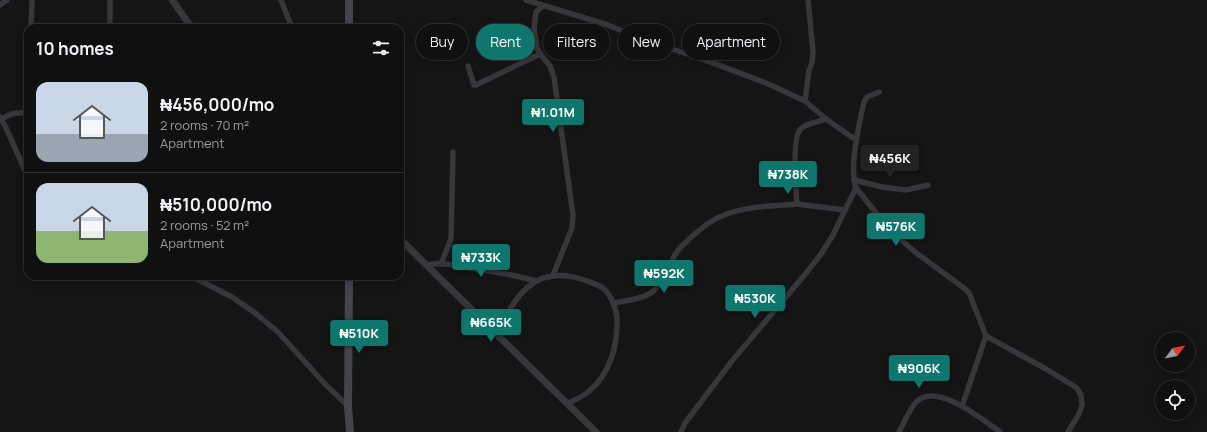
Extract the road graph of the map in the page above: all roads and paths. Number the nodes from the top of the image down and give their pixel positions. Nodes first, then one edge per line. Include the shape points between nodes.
1 (7, 0) edge
2 (32, 0) edge
3 (110, 0) edge
4 (172, 0) edge
5 (281, 0) edge
6 (349, 0) edge
7 (526, 0) edge
8 (808, 0) edge
9 (0, 4) edge
10 (543, 6) junction
11 (31, 24) edge
12 (110, 24) edge
13 (189, 24) edge
14 (290, 24) edge
15 (349, 24) edge
16 (540, 54) junction
17 (468, 66) dead end
18 (879, 92) dead end
19 (806, 102) junction
20 (24, 113) edge
21 (0, 118) edge
22 (826, 119) junction
23 (856, 140) junction
24 (454, 152) dead end
25 (24, 168) edge
26 (854, 180) junction
27 (928, 185) dead end
28 (856, 188) junction
29 (797, 204) junction
30 (845, 210) junction
31 (404, 243) edge
32 (441, 264) junction
33 (427, 265) junction
34 (553, 275) junction
35 (200, 280) edge
36 (349, 280) edge
37 (536, 282) junction
38 (613, 303) junction
39 (497, 335) junction
40 (986, 336) junction
41 (567, 404) junction
42 (348, 406) junction
43 (962, 406) junction
44 (350, 432) edge
45 (596, 432) edge
46 (681, 432) edge
47 (899, 432) edge
48 (1000, 432) edge
49 (1068, 432) edge

1 - 9 street
2 - 11 street
3 - 12 street
4 - 13 street
5 - 14 street
6 - 15 main road
7 - 10 street
8 - 19 street via 813,51
10 - 16 street via 536,12 534,29
10 - 19 street via 605,24 704,60
16 - 17 street via 476,85
16 - 34 street via 550,66 554,77 573,215 572,228
18 - 23 street via 867,97 864,102
19 - 22 street
20 - 21 street
21 - 25 street
22 - 23 street
22 - 29 street via 799,130 796,139
23 - 26 street
24 - 32 street via 451,239
26 - 27 street via 906,190
26 - 28 street
28 - 30 street
28 - 40 street via 891,231 969,293
29 - 30 street
29 - 38 street via 765,206 720,216 680,248 658,288 638,298
30 - 46 street via 821,254 732,361 685,423
31 - 33 street
32 - 33 street
32 - 37 street via 510,274
33 - 39 street
34 - 37 street
34 - 38 street via 576,278 600,286 610,294
35 - 42 street via 256,313 278,332
36 - 42 main road
37 - 39 street via 516,298
38 - 41 street via 617,317 616,333 606,372 588,393
39 - 41 street
40 - 43 street
40 - 49 street via 1077,388 1082,405
41 - 45 street
42 - 44 main road
43 - 47 street via 942,398 923,397 915,403
43 - 48 street

